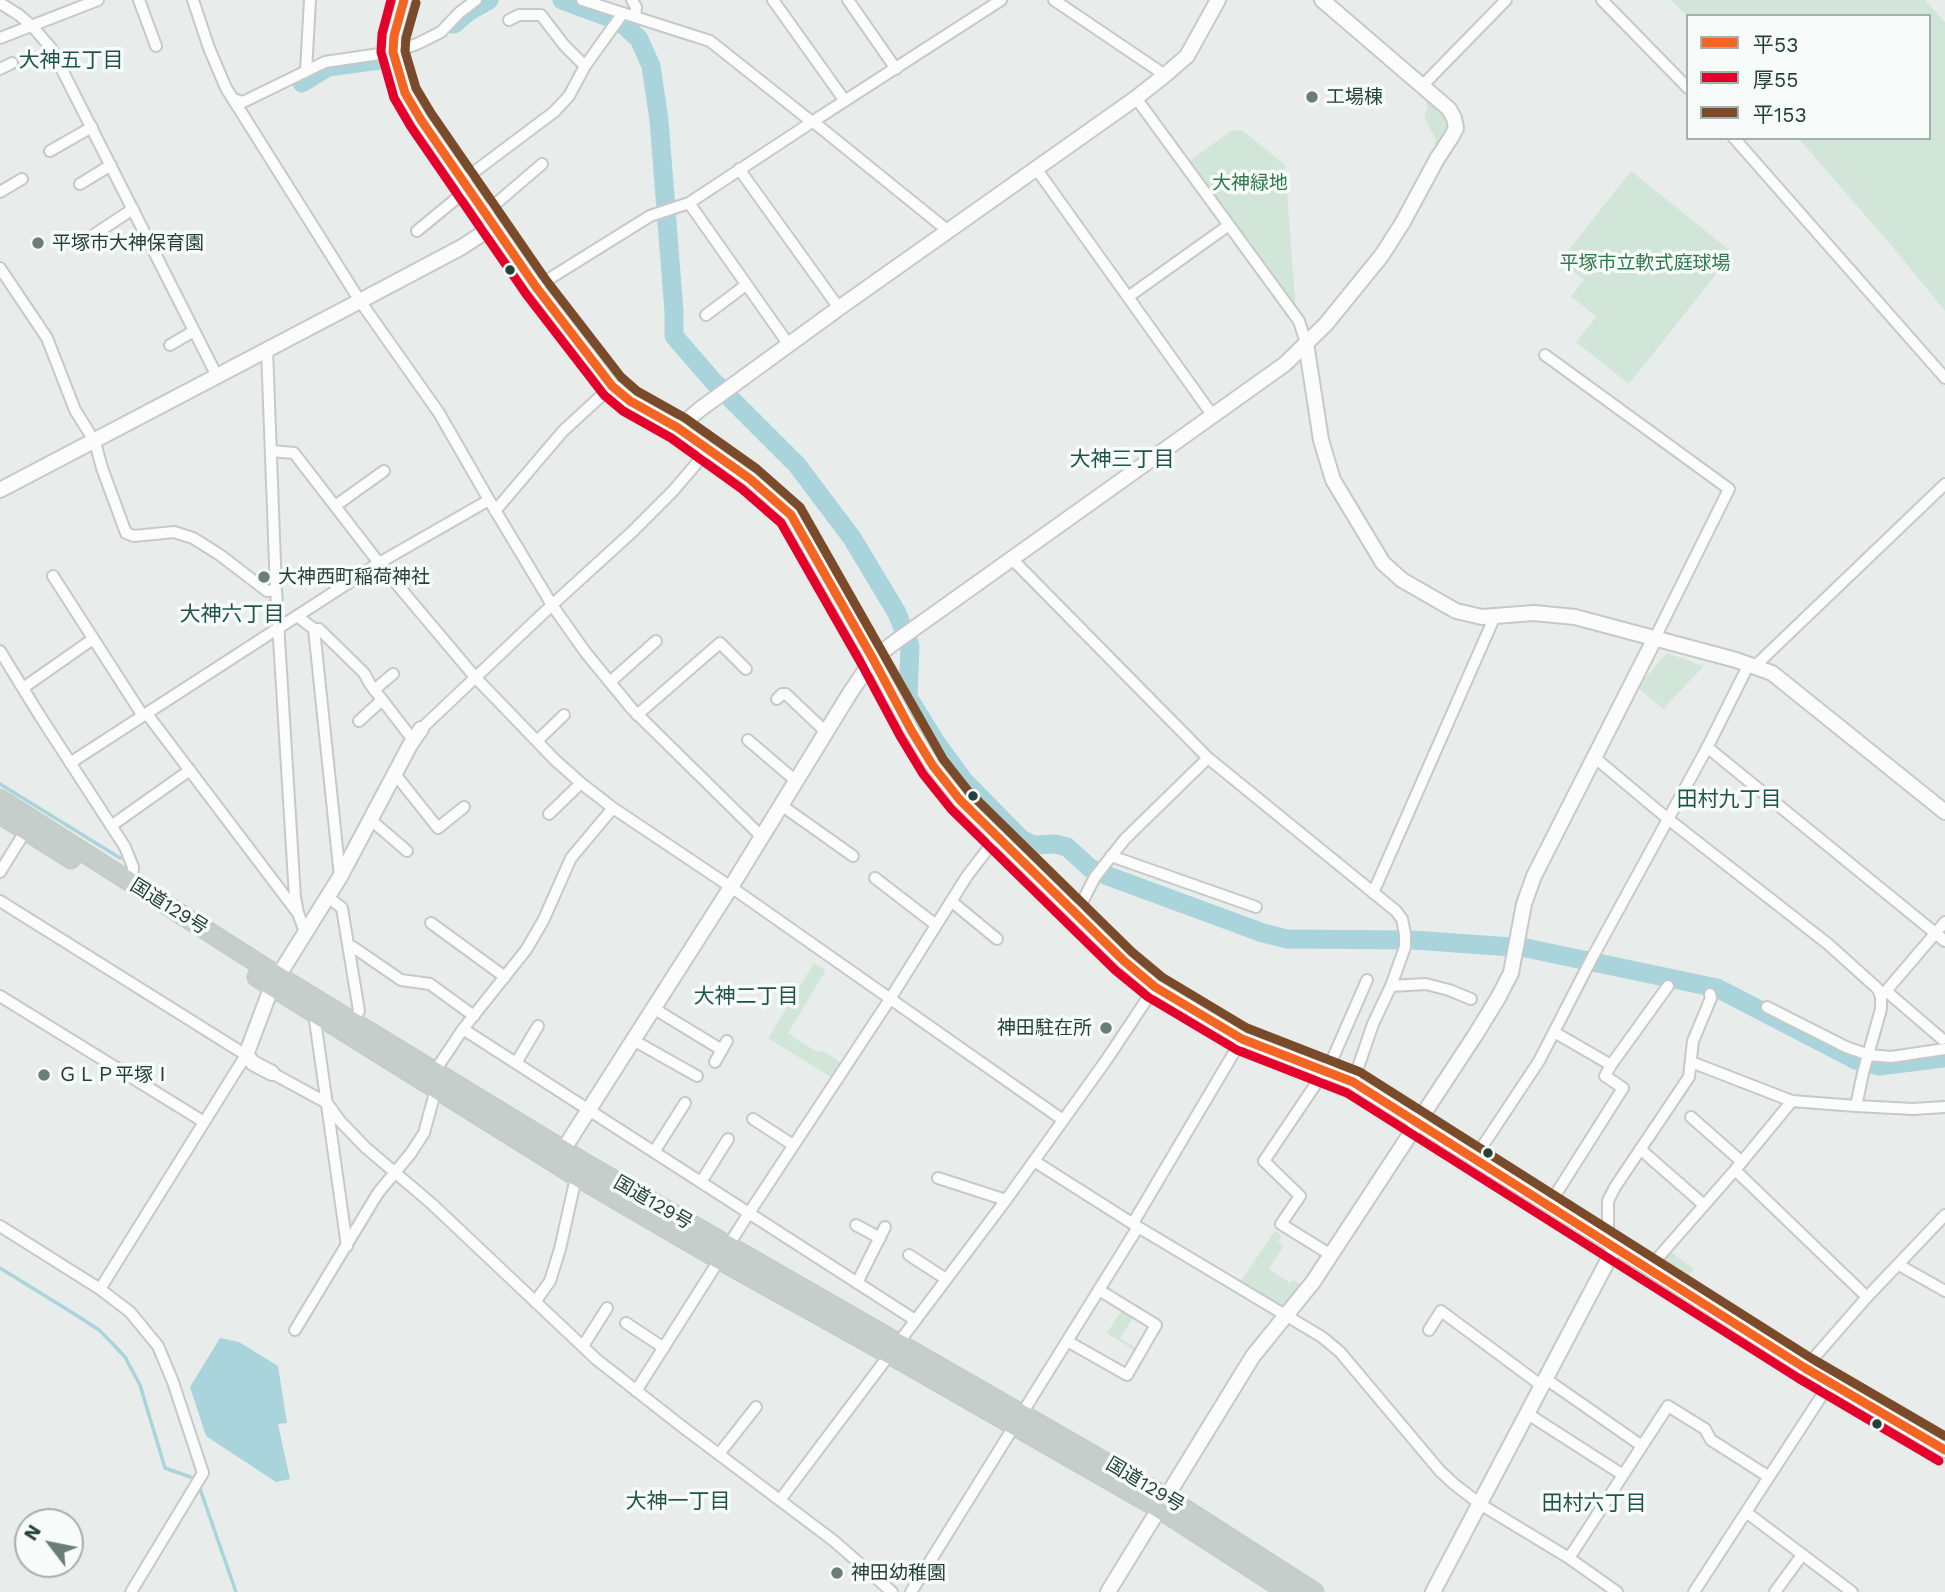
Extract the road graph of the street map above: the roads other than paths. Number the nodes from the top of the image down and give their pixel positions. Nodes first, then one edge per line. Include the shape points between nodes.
1 (98, 0) edge
2 (139, 0) edge
3 (193, 0) edge
4 (310, 0) edge
5 (404, 0) edge
6 (476, 0) edge
7 (582, 0) edge
8 (773, 0) edge
9 (848, 0) edge
10 (1001, 0) edge
11 (1054, 0) edge
12 (1218, 0) edge
13 (1322, 0) edge
14 (1506, 0) edge
15 (1602, 0) edge
16 (0, 4) edge
17 (637, 6) edge
18 (514, 13) dead end
19 (622, 13) junction
20 (32, 26) junction
21 (0, 38) edge
22 (157, 38) dead end
23 (393, 52) junction
24 (12, 63) dead end
25 (585, 66) junction
26 (0, 69) edge
27 (896, 69) junction
28 (306, 71) junction
29 (1165, 75) junction
30 (1422, 86) junction
31 (1686, 86) edge
32 (1136, 98) junction
33 (233, 99) junction
34 (845, 101) junction
35 (812, 122) junction
36 (92, 127) junction
37 (1736, 140) edge
38 (50, 151) dead end
39 (542, 164) dead end
40 (111, 165) junction
41 (1035, 167) junction
42 (739, 169) junction
43 (15, 181) dead end
44 (80, 184) dead end
45 (465, 185) junction
46 (0, 192) edge
47 (689, 204) junction
48 (133, 209) junction
49 (485, 213) junction
50 (1229, 225) junction
51 (494, 226) junction
52 (947, 230) junction
53 (417, 231) dead end
54 (89, 238) dead end
55 (0, 268) edge
56 (746, 285) junction
57 (536, 287) junction
58 (1128, 297) junction
59 (360, 301) junction
60 (838, 308) junction
61 (706, 315) dead end
62 (194, 331) junction
63 (1306, 343) junction
64 (170, 345) dead end
65 (789, 345) junction
66 (267, 349) junction
67 (1545, 355) dead end
68 (217, 376) junction
69 (1945, 378) edge
70 (612, 386) junction
71 (1213, 416) junction
72 (678, 428) junction
73 (95, 442) junction
74 (708, 450) junction
75 (271, 451) junction
76 (384, 471) dead end
77 (1945, 484) edge
78 (0, 490) edge
79 (489, 500) junction
80 (335, 506) junction
81 (495, 511) junction
82 (1012, 559) junction
83 (379, 563) junction
84 (53, 576) dead end
85 (276, 590) junction
86 (552, 605) junction
87 (297, 616) junction
88 (1495, 616) junction
89 (278, 628) junction
90 (314, 629) junction
91 (1655, 638) junction
92 (93, 639) junction
93 (656, 641) dead end
94 (0, 651) edge
95 (873, 659) junction
96 (744, 662) dead end
97 (1752, 665) junction
98 (393, 674) dead end
99 (475, 677) junction
100 (610, 682) junction
101 (23, 688) junction
102 (374, 690) junction
103 (786, 695) dead end
104 (382, 701) junction
105 (145, 715) junction
106 (564, 715) dead end
107 (637, 715) junction
108 (359, 720) dead end
109 (826, 732) junction
110 (417, 734) junction
111 (748, 740) dead end
112 (537, 741) junction
113 (1707, 747) junction
114 (1594, 757) junction
115 (1208, 758) junction
116 (70, 763) junction
117 (190, 770) junction
118 (395, 774) junction
119 (796, 781) junction
120 (580, 783) junction
121 (0, 799) edge
122 (781, 805) junction
123 (612, 808) junction
124 (1945, 812) edge
125 (0, 814) edge
126 (549, 814) dead end
127 (461, 815) dead end
128 (1668, 819) junction
129 (371, 820) junction
130 (111, 826) junction
131 (26, 830) junction
132 (997, 836) junction
133 (762, 837) junction
134 (407, 851) dead end
135 (853, 856) dead end
136 (1111, 856) junction
137 (0, 872) edge
138 (340, 877) junction
139 (875, 878) dead end
140 (132, 883) junction
141 (731, 887) junction
142 (1373, 892) junction
143 (328, 897) junction
144 (0, 901) edge
145 (951, 901) junction
146 (1256, 906) dead end
147 (298, 913) junction
148 (1076, 914) junction
149 (1945, 922) edge
150 (439, 924) dead end
151 (936, 925) junction
152 (305, 932) junction
153 (1940, 937) edge
154 (997, 939) dead end
155 (349, 946) junction
156 (505, 977) junction
157 (1367, 980) dead end
158 (275, 981) junction
159 (1391, 986) junction
160 (1668, 986) dead end
161 (1155, 987) junction
162 (1710, 994) dead end
163 (1883, 994) junction
164 (0, 996) edge
165 (890, 999) junction
166 (1471, 999) dead end
167 (1767, 1007) dead end
168 (653, 1008) junction
169 (314, 1013) junction
170 (474, 1016) junction
171 (353, 1021) junction
172 (538, 1026) dead end
173 (463, 1029) junction
174 (1554, 1032) junction
175 (1242, 1039) junction
176 (633, 1040) junction
177 (1943, 1044) edge
178 (246, 1055) junction
179 (1869, 1055) junction
180 (715, 1062) dead end
181 (1691, 1062) junction
182 (516, 1063) junction
183 (1611, 1065) junction
184 (435, 1071) junction
185 (1325, 1072) junction
186 (272, 1073) joint
187 (697, 1076) dead end
188 (1353, 1082) junction
189 (436, 1090) junction
190 (1792, 1101) junction
191 (327, 1103) junction
192 (685, 1103) dead end
193 (1856, 1107) junction
194 (1945, 1107) edge
195 (588, 1109) junction
196 (1691, 1116) dead end
197 (753, 1119) dead end
198 (1063, 1120) junction
199 (204, 1122) junction
200 (1416, 1122) junction
201 (728, 1139) dead end
202 (793, 1145) junction
203 (1640, 1149) junction
204 (654, 1152) junction
205 (559, 1156) junction
206 (1475, 1160) junction
207 (1034, 1161) junction
208 (1739, 1166) junction
209 (579, 1169) junction
210 (394, 1172) junction
211 (938, 1178) dead end
212 (701, 1182) junction
213 (1006, 1200) junction
214 (1549, 1205) junction
215 (1704, 1205) junction
216 (749, 1213) junction
217 (1945, 1216) edge
218 (856, 1225) dead end
219 (1135, 1225) junction
220 (0, 1226) edge
221 (886, 1227) dead end
222 (880, 1238) junction
223 (1612, 1245) junction
224 (347, 1246) junction
225 (724, 1254) junction
226 (909, 1255) dead end
227 (1331, 1255) junction
228 (1899, 1265) junction
229 (1649, 1268) junction
230 (946, 1279) junction
231 (857, 1283) junction
232 (100, 1289) junction
233 (1099, 1290) junction
234 (1945, 1291) edge
235 (1867, 1297) junction
236 (534, 1302) junction
237 (607, 1308) dead end
238 (1286, 1317) junction
239 (915, 1320) junction
240 (626, 1323) dead end
241 (295, 1330) dead end
242 (1429, 1330) dead end
243 (1067, 1341) junction
244 (583, 1346) junction
245 (664, 1348) junction
246 (893, 1349) junction
247 (1805, 1368) junction
248 (1544, 1382) junction
249 (1830, 1383) junction
250 (636, 1391) junction
251 (756, 1407) dead end
252 (1528, 1414) junction
253 (1018, 1419) junction
254 (1642, 1446) junction
255 (1945, 1450) edge
256 (719, 1454) junction
257 (1623, 1475) junction
258 (1769, 1477) junction
259 (780, 1500) junction
260 (1162, 1503) junction
261 (1480, 1504) junction
262 (1746, 1512) junction
263 (1802, 1555) junction
264 (1569, 1558) junction
265 (131, 1592) edge
266 (892, 1592) edge
267 (911, 1592) edge
268 (1108, 1592) edge
269 (1288, 1592) edge
270 (1314, 1592) edge
271 (1433, 1592) edge
272 (1617, 1592) edge
273 (1694, 1592) edge
274 (1775, 1592) edge
275 (1852, 1592) edge

1 - 20 street
2 - 22 street
3 - 33 street via 218,72
4 - 28 street
5 - 23 street
6 - 23 street via 441,32
7 - 19 street
8 - 34 street
9 - 27 street
10 - 27 street
11 - 29 street
12 - 29 street via 1187,56
13 - 30 street
14 - 30 street
15 - 31 street
16 - 20 street
17 - 19 street
17 - 35 street via 710,41
18 - 25 street via 541,15
19 - 25 street
20 - 21 street
20 - 36 street via 51,48
23 - 28 street via 325,62
23 - 45 street via 405,93
24 - 26 street
25 - 45 street via 554,112
27 - 34 street
28 - 33 street via 243,102
29 - 32 street
30 - 63 street via 1449,109 1456,128 1382,255
32 - 41 street
32 - 50 street
33 - 59 street
34 - 35 street
35 - 42 street
35 - 52 street
36 - 38 street
36 - 40 street
37 - 69 street
39 - 49 street
40 - 44 street
40 - 48 street
41 - 52 street
41 - 58 street
42 - 47 street
42 - 60 street
43 - 46 street
45 - 49 street
45 - 53 street via 427,216
47 - 56 street
47 - 57 street via 650,216
48 - 54 street
48 - 62 street
49 - 51 street
50 - 58 street
50 - 63 street via 1299,318
51 - 57 street
51 - 59 street
52 - 60 street
55 - 73 street via 47,338 75,410
56 - 61 street
56 - 65 street
57 - 70 street
58 - 71 street
59 - 66 street
59 - 79 street via 439,413
60 - 65 street
62 - 64 street
62 - 68 street
63 - 71 street
63 - 88 street via 1321,440 1334,480 1383,563 1402,580 1457,611
65 - 72 street
66 - 68 street
66 - 75 street
67 - 91 street via 1729,489
68 - 73 street
70 - 72 street
70 - 81 street via 563,431
71 - 82 street
72 - 74 street
73 - 78 street
73 - 85 street via 126,533 174,532 193,538 267,591
74 - 86 street via 635,529
74 - 95 street via 791,515
75 - 80 street via 294,453
75 - 85 street
76 - 80 street
77 - 97 street
79 - 81 street
79 - 83 street
80 - 83 street
81 - 86 street
82 - 95 street
82 - 115 street
83 - 87 street
83 - 99 street via 441,645
84 - 92 street
85 - 89 street
86 - 99 street
86 - 100 street
87 - 89 street
87 - 90 street
88 - 91 street via 1575,617
88 - 142 street
89 - 105 street
89 - 147 street
90 - 102 street via 364,673
90 - 138 street
91 - 97 street
91 - 114 street
92 - 101 street
92 - 105 street
93 - 100 street
94 - 101 street
95 - 109 street
95 - 132 street via 933,766
96 - 107 street via 720,643 685,680
97 - 113 street
97 - 124 street via 1772,673
98 - 102 street
99 - 110 street
99 - 112 street
100 - 107 street
101 - 116 street
102 - 104 street
103 - 109 street
104 - 108 street
104 - 110 street
105 - 116 street
105 - 117 street
106 - 112 street
107 - 133 street
109 - 119 street
110 - 118 street
111 - 119 street
112 - 120 street
113 - 128 street
113 - 153 street
114 - 128 street
114 - 200 street via 1534,876 1511,973
115 - 136 street
115 - 142 street
116 - 130 street
117 - 130 street
117 - 147 street
118 - 127 street via 438,828
118 - 129 street
119 - 122 street
120 - 123 street
120 - 126 street
121 - 140 highway, 国道129号
122 - 133 street
122 - 135 street
123 - 141 street
123 - 156 street via 571,858 543,920
125 - 131 highway, 国道129号
128 - 163 street via 1828,944
128 - 174 street
129 - 134 street
129 - 138 street
130 - 140 street via 134,867
131 - 137 street
131 - 158 highway, 国道129号
132 - 145 street
132 - 148 street
133 - 141 street
136 - 146 street
136 - 148 street
138 - 143 street
139 - 151 street
140 - 158 highway, 国道129号
141 - 165 street
141 - 168 street
142 - 159 street via 1396,911 1405,934
143 - 152 street
143 - 155 street via 342,908
144 - 178 street
145 - 151 street
145 - 154 street
147 - 152 street
148 - 161 street
149 - 153 street
150 - 156 street via 473,960
151 - 165 street
152 - 158 street
153 - 163 street
155 - 170 street via 401,980 430,984
155 - 171 street via 359,1010
156 - 170 street
157 - 185 street
158 - 169 highway, 国道129号
158 - 171 highway, 国道129号
158 - 178 street
159 - 166 street via 1426,984
159 - 188 street
160 - 183 street
161 - 175 street
161 - 198 street
162 - 181 street via 1693,1041
163 - 177 street
163 - 179 street
164 - 199 street
165 - 198 street
165 - 202 street
167 - 179 street
168 - 176 street
168 - 180 street via 724,1046
169 - 189 highway, 国道129号
169 - 191 street
170 - 173 street
171 - 184 highway, 国道129号
172 - 182 street
173 - 182 street
173 - 184 street
174 - 183 street
174 - 206 street
175 - 185 street
175 - 219 street
176 - 187 street
176 - 195 street
177 - 179 street via 1891,1057
178 - 186 street
178 - 199 street
179 - 193 street
181 - 190 street
181 - 203 street via 1689,1077
182 - 195 street
183 - 214 street via 1605,1076 1623,1088
184 - 205 highway, 国道129号
185 - 188 street
185 - 227 street via 1264,1161 1300,1196 1281,1224
186 - 191 street
188 - 200 street
189 - 205 highway, 国道129号
189 - 210 street via 424,1133
190 - 193 street
190 - 208 street
191 - 210 street
191 - 224 street
192 - 204 street
193 - 194 street
195 - 204 street
195 - 205 street
196 - 208 street
197 - 202 street
198 - 207 street
199 - 232 street
200 - 206 street
200 - 227 street
201 - 212 street
202 - 216 street
203 - 215 street
203 - 223 street via 1608,1201
204 - 212 street
205 - 209 highway, 国道129号
206 - 214 street
207 - 213 street
207 - 219 street
208 - 215 street
208 - 235 street
209 - 225 highway, 国道129号
209 - 236 street via 550,1281
210 - 224 street
210 - 236 street
211 - 213 street
212 - 216 street
213 - 230 street
214 - 223 street
215 - 229 street
216 - 225 street
216 - 231 street
217 - 228 street
218 - 222 street
219 - 233 street
219 - 238 street
220 - 232 street
221 - 222 street
222 - 231 street
223 - 229 street
223 - 248 street
224 - 241 street
225 - 245 street
225 - 246 highway, 国道129号
226 - 230 street
227 - 238 street
228 - 234 street
228 - 235 street
229 - 247 street
230 - 239 street
231 - 239 street
232 - 265 street via 130,1312 158,1346 203,1474
233 - 243 street
233 - 243 street via 1156,1325 1127,1376
235 - 247 street
236 - 244 street
237 - 244 street
238 - 260 street via 1253,1356
238 - 261 street via 1340,1352 1440,1471
239 - 246 street
240 - 245 street
242 - 248 street via 1441,1311
243 - 253 street
244 - 250 street
245 - 250 street
246 - 253 highway, 国道129号
246 - 259 street
247 - 249 street
248 - 252 street
248 - 254 street
249 - 255 street
249 - 258 street
250 - 256 street
251 - 256 street
252 - 257 street
252 - 261 street
253 - 260 highway, 国道129号
253 - 267 street
254 - 257 street
254 - 258 street via 1668,1406
256 - 259 street
257 - 264 street
258 - 262 street
259 - 266 street
260 - 268 street
260 - 269 highway, 国道129号
260 - 270 highway, 国道129号
261 - 264 street
261 - 271 street
262 - 263 street
262 - 273 street
263 - 274 street
263 - 275 street
264 - 272 street

